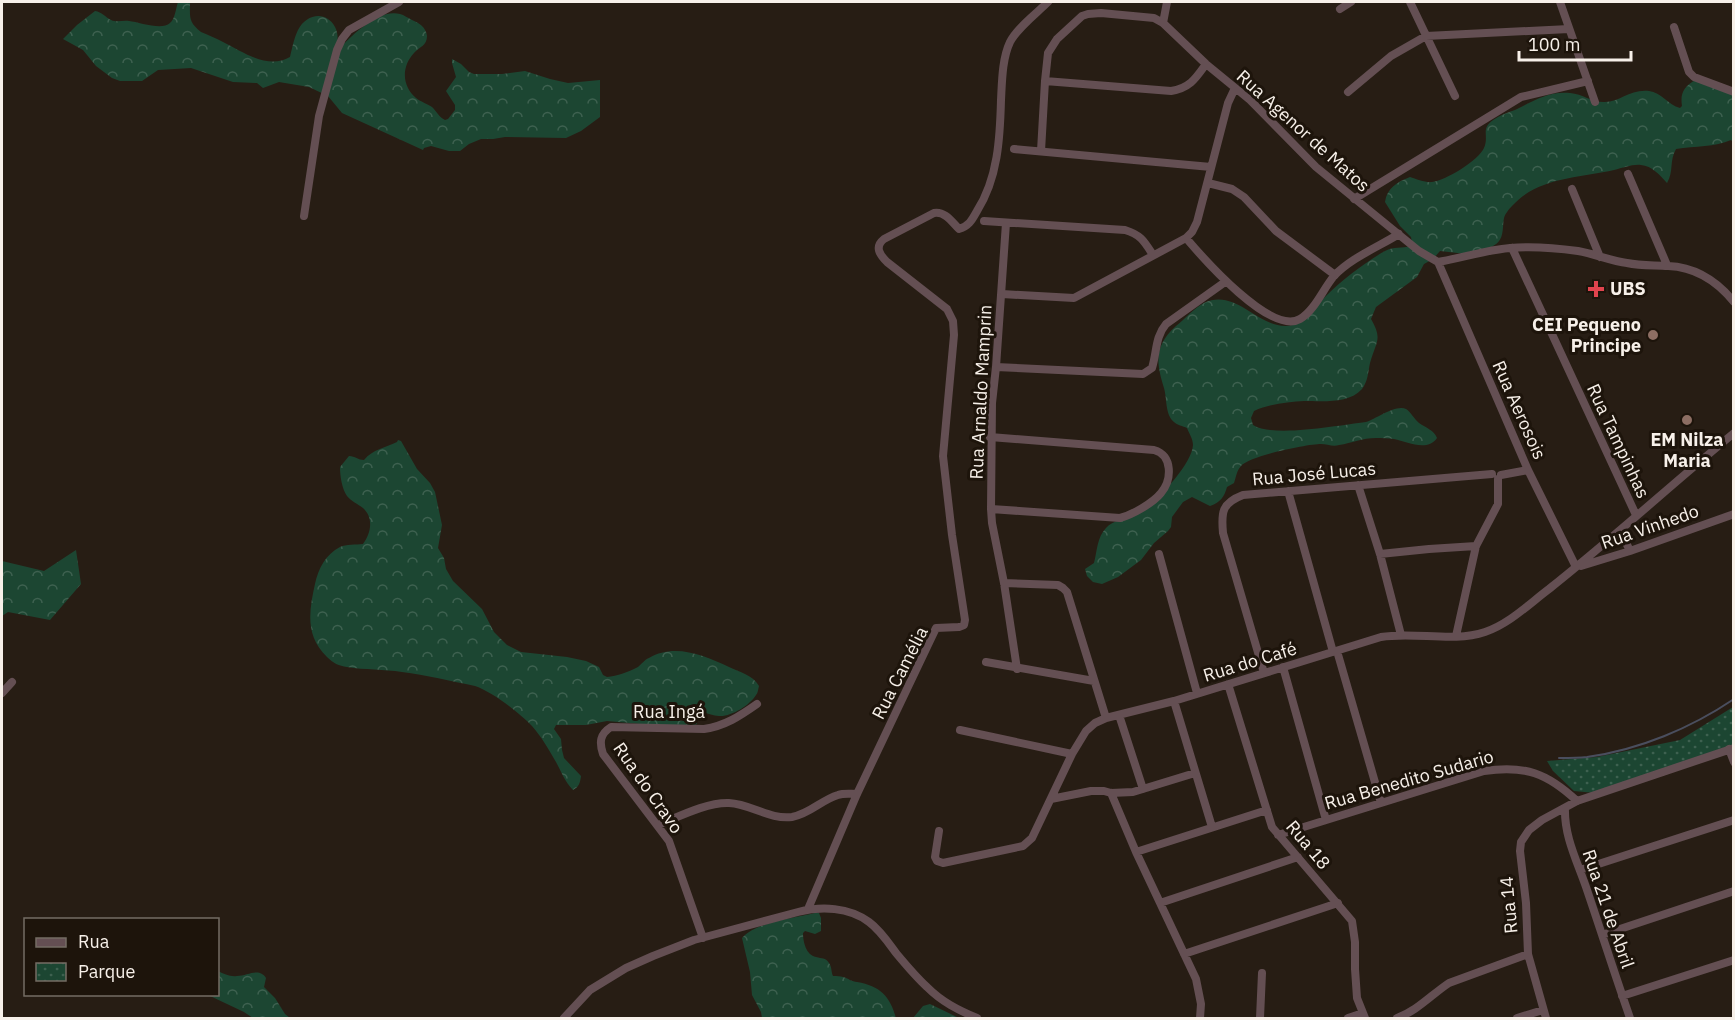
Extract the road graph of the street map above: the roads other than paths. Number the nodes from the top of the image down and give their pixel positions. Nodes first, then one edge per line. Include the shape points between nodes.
1 (399, 2) edge
2 (1048, 2) edge
3 (1167, 2) edge
4 (1351, 2) edge
5 (1410, 2) edge
6 (1560, 2) edge
7 (1340, 9) dead end
8 (1163, 23) junction
9 (1674, 27) dead end
10 (1569, 29) junction
11 (1426, 36) junction
12 (1206, 64) junction
13 (1045, 81) junction
14 (1588, 81) junction
15 (1235, 88) junction
16 (1348, 92) dead end
17 (1734, 92) edge
18 (1455, 96) dead end
19 (1595, 102) dead end
20 (1014, 150) dead end
21 (1041, 151) junction
22 (1211, 167) junction
23 (1628, 174) dead end
24 (1208, 183) junction
25 (1572, 189) dead end
26 (1354, 199) junction
27 (304, 216) dead end
28 (984, 221) dead end
29 (1006, 223) junction
30 (1400, 234) junction
31 (1186, 238) junction
32 (1512, 248) junction
33 (1153, 255) junction
34 (1600, 257) junction
35 (1438, 262) junction
36 (1667, 265) junction
37 (1335, 275) junction
38 (1225, 282) junction
39 (1002, 294) junction
40 (1734, 302) edge
41 (996, 367) junction
42 (1734, 434) edge
43 (990, 437) junction
44 (1528, 470) junction
45 (1496, 477) junction
46 (1358, 485) junction
47 (1288, 491) junction
48 (991, 509) junction
49 (1734, 514) edge
50 (1636, 515) junction
51 (1620, 530) junction
52 (1476, 546) junction
53 (1630, 551) junction
54 (1159, 554) dead end
55 (1380, 554) junction
56 (1576, 567) junction
57 (1004, 582) junction
58 (1401, 635) junction
59 (1456, 636) junction
60 (1335, 652) junction
61 (986, 662) dead end
62 (1283, 667) junction
63 (1017, 669) junction
64 (1264, 672) junction
65 (1094, 681) junction
66 (12, 682) dead end
67 (1228, 684) junction
68 (2, 693) edge
69 (1197, 693) junction
70 (1174, 701) junction
71 (757, 704) dead end
72 (1119, 715) junction
73 (1106, 718) junction
74 (611, 727) joint
75 (960, 730) dead end
76 (1731, 748) edge
77 (1072, 753) junction
78 (1734, 762) edge
79 (1195, 773) junction
80 (1143, 789) junction
81 (1111, 793) junction
82 (857, 794) junction
83 (1051, 799) junction
84 (1577, 801) junction
85 (1381, 803) junction
86 (1565, 808) junction
87 (1267, 810) junction
88 (1326, 820) junction
89 (1734, 820) edge
90 (658, 825) junction
91 (1212, 827) junction
92 (939, 831) dead end
93 (1278, 835) junction
94 (1136, 852) junction
95 (1298, 857) junction
96 (1580, 870) junction
97 (1734, 891) edge
98 (1160, 903) junction
99 (1338, 903) junction
100 (808, 909) junction
101 (1602, 935) junction
102 (703, 938) junction
103 (1184, 954) junction
104 (1528, 954) junction
105 (1734, 960) edge
106 (1262, 973) dead end
107 (1622, 996) junction
108 (1543, 1010) junction
109 (1364, 1016) edge
110 (564, 1018) edge
111 (977, 1018) edge
112 (1200, 1018) edge
113 (1260, 1018) edge
114 (1348, 1018) edge
115 (1397, 1018) edge
116 (1517, 1018) edge
117 (1546, 1018) edge
118 (1630, 1018) edge

1 - 27 street via 349,30 339,45 320,116
2 - 82 street, Rua Camélia via 1010,43 1002,76 997,157 980,207 968,225 959,229 938,212 879,242 880,255 947,309 953,321 943,456 965,620 959,627 936,628
3 - 8 street
4 - 7 street
5 - 11 street
6 - 10 street
8 - 12 street, Rua Agenor de Matos
8 - 13 street, Rua Agenor de Matos via 1149,17 1095,13 1082,16 1048,53
9 - 17 street via 1689,72 1701,81
10 - 11 street
10 - 14 street
11 - 16 street via 1391,56
11 - 18 street
12 - 13 street via 1190,84 1171,91
12 - 15 street, Rua Agenor de Matos
13 - 21 street, Rua Agenor de Matos
14 - 19 street
14 - 26 street via 1521,97
15 - 22 street
15 - 26 street, Rua Agenor de Matos
20 - 21 street
21 - 22 street
22 - 24 street
23 - 36 street
24 - 31 street via 1197,222
24 - 37 street via 1232,189 1244,197 1276,231
25 - 34 street
26 - 30 street, Rua Agenor de Matos
28 - 29 street
29 - 33 street via 1125,230 1136,233
29 - 39 street, Rua Arnaldo Mamprin
30 - 35 street, Rua Agenor de Matos
30 - 37 street
31 - 33 street
31 - 38 street
32 - 34 street via 1544,248
32 - 35 street
32 - 50 street, Rua Tampinhas
33 - 39 street via 1074,298
34 - 36 street via 1646,266
35 - 44 street, Rua Aerosois
36 - 40 street via 1699,273
37 - 38 street via 1306,313 1295,321 1272,317
38 - 41 street via 1166,324 1157,339 1152,368 1143,374
39 - 41 street, Rua Arnaldo Mamprin
41 - 43 street, Rua Arnaldo Mamprin
42 - 50 street, Rua do Café
43 - 48 street, Rua Arnaldo Mamprin
43 - 48 street via 1154,450 1167,458 1169,469 1160,495 1120,518
44 - 45 street, Rua José Lucas
44 - 56 street, Rua Aerosois
45 - 46 street, Rua José Lucas
45 - 52 street via 1498,504
46 - 47 street, Rua José Lucas
46 - 55 street
47 - 60 street
47 - 64 street, Rua José Lucas via 1233,499 1225,506 1222,518
48 - 57 street, Rua Arnaldo Mamprin
49 - 53 street, Rua Vinhedo
50 - 51 street, Rua do Café
51 - 53 street
51 - 56 street, Rua do Café
52 - 55 street
52 - 59 street
53 - 56 street, Rua Vinhedo
54 - 69 street
55 - 58 street
56 - 59 street, Rua do Café via 1504,623 1487,631
57 - 63 street, Rua Arnaldo Mamprin
57 - 65 street via 1063,588
58 - 59 street, Rua do Café
58 - 60 street, Rua do Café via 1381,637
60 - 62 street, Rua do Café
60 - 85 street
61 - 63 street
62 - 64 street, Rua do Café
62 - 88 street
63 - 65 street
64 - 67 street, Rua do Café
65 - 73 street
66 - 68 street
67 - 69 street, Rua do Café
67 - 87 street, Rua 18
69 - 70 street, Rua do Café
70 - 72 street, Rua do Café
70 - 79 street
71 - 74 street, Rua Ingá via 742,715 704,729
72 - 73 street, Rua do Café
72 - 80 street
73 - 77 street, Rua do Café via 1086,731
74 - 90 street, Rua do Cravo via 602,736 603,754
75 - 77 street
76 - 78 street
76 - 84 street, Rua 14
77 - 83 street, Rua do Café
79 - 80 street
79 - 91 street
80 - 81 street
81 - 83 street via 1091,791
81 - 94 street
82 - 90 street via 836,795 802,815 775,816 729,803 715,804
82 - 100 street, Rua Camélia
83 - 92 street, Rua do Café via 1032,838 1023,846 943,863 935,857
84 - 85 street, Rua Benedito Sudario via 1544,777 1506,768 1484,771
84 - 86 street, Rua 14
85 - 88 street, Rua Benedito Sudario
86 - 96 street, Rua 21 de Abril via 1567,835
86 - 104 street, Rua 14 via 1529,830 1521,842
87 - 91 street
87 - 93 street, Rua 18
88 - 93 street, Rua Benedito Sudario
89 - 96 street
90 - 102 street, Rua do Cravo via 669,841
91 - 94 street
93 - 95 street, Rua 18
94 - 98 street
95 - 98 street
95 - 99 street, Rua 18
96 - 101 street, Rua 21 de Abril
97 - 101 street
98 - 103 street
99 - 103 street
99 - 109 street, Rua 18 via 1352,921 1357,998
100 - 102 street
100 - 111 street via 830,908 868,921 928,989 945,1003
101 - 107 street, Rua 21 de Abril
102 - 110 street via 653,956 599,983
103 - 112 street via 1200,991
104 - 108 street, Rua 14
104 - 115 street via 1449,983 1421,1006
105 - 107 street
106 - 113 street
107 - 118 street, Rua 21 de Abril
108 - 116 street
108 - 117 street, Rua 14
109 - 114 street

